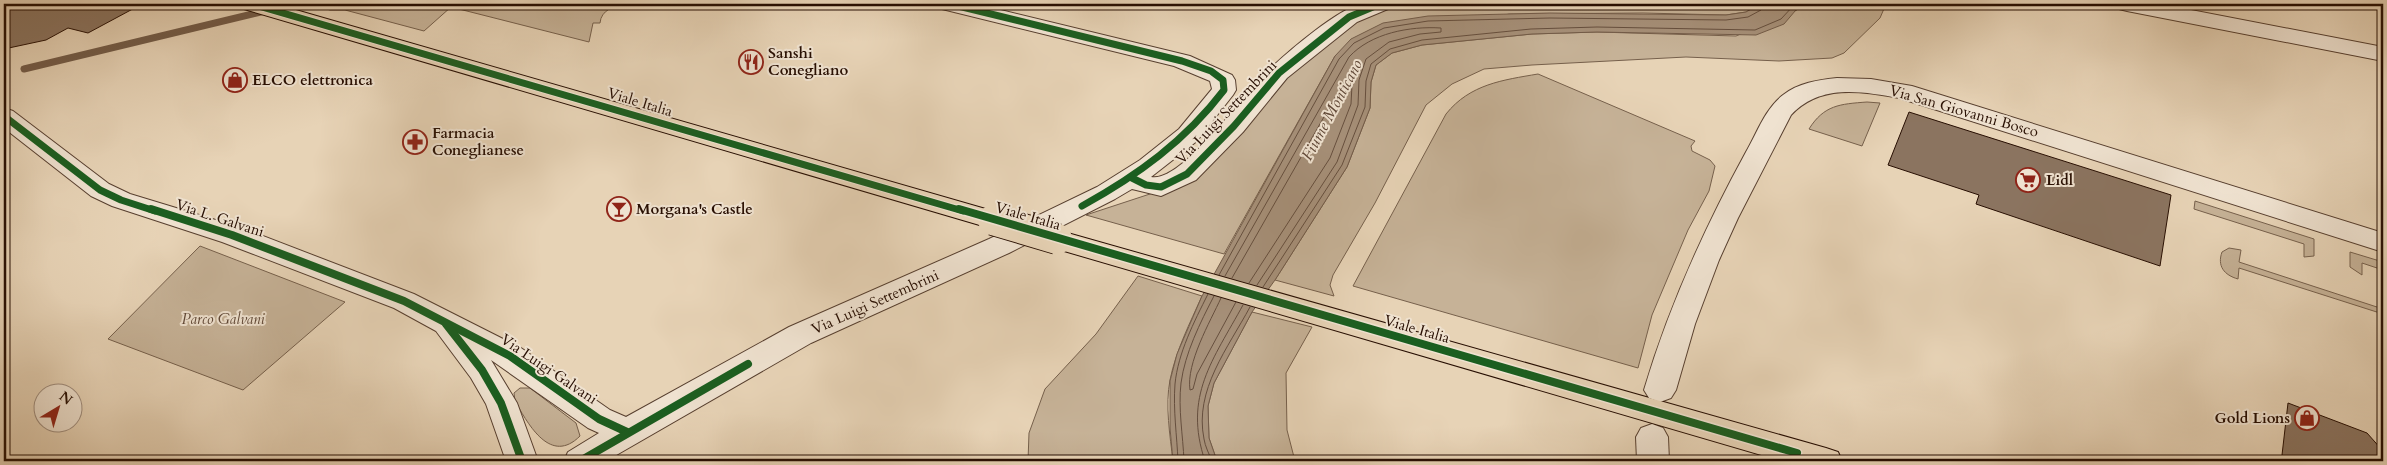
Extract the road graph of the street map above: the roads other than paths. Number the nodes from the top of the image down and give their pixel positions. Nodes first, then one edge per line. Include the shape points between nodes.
1 (950, 4) edge
2 (1380, 4) edge
3 (2127, 4) edge
4 (255, 5) edge
5 (2383, 54) edge
6 (4, 116) edge
7 (1132, 178) junction
8 (2383, 243) edge
9 (442, 320) junction
10 (1660, 390) dead end
11 (627, 432) junction
12 (522, 461) edge
13 (580, 461) edge
14 (1826, 461) edge

1 - 7 street via 1182,61 1223,80 1224,90 1188,135
2 - 7 street, Via Luigi Settembrini via 1349,17 1279,73 1234,126 1186,174 1161,187 1146,185
3 - 5 street
4 - 14 main road, Viale Italia, bridge
6 - 9 street, Via L. Galvani via 85,180 107,193 338,275
7 - 11 street, Via Luigi Settembrini via 1008,242 800,335
8 - 10 street, Via San Giovanni Bosco via 1903,91 1852,85 1810,90 1792,98 1780,112 1724,217 1672,341
9 - 11 street, Via Luigi Galvani via 510,356 591,414
9 - 12 street via 482,370 501,403
11 - 13 street, Via Luigi Settembrini

